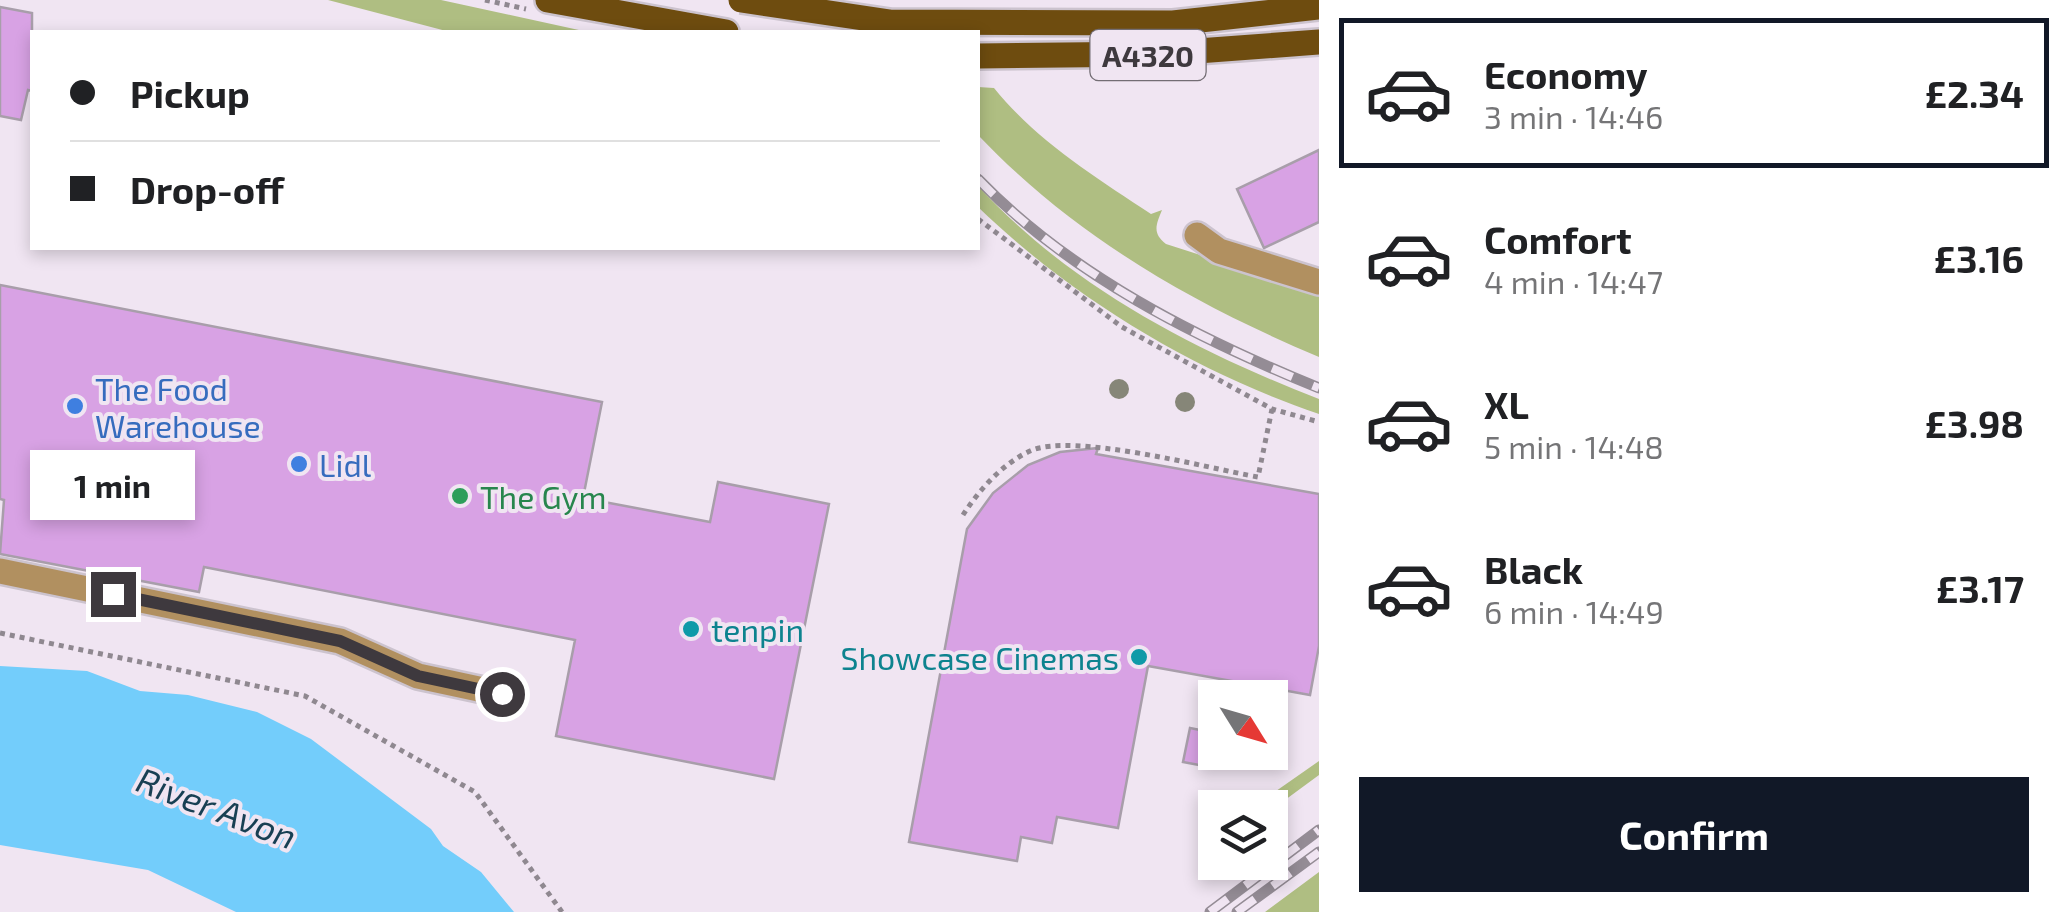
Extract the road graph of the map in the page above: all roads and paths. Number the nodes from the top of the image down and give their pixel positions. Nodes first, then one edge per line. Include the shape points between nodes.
1 (548, 0) edge
2 (741, 0) edge
3 (1319, 7) edge
4 (714, 30) edge
5 (1319, 42) edge
6 (980, 56) edge
7 (980, 220) edge
8 (1196, 235) dead end
9 (1319, 282) edge
10 (1272, 409) junction
11 (1319, 422) edge
12 (963, 515) dead end
13 (0, 571) edge
14 (0, 633) edge
15 (502, 694) dead end
16 (562, 912) edge

1 - 4 main road
2 - 3 main road, A4320, bridge via 890,22 1173,22
5 - 6 main road, A4320 via 1157,54
7 - 10 path via 1122,327
8 - 9 lane via 1219,250
10 - 11 path
10 - 12 path via 1258,478 1063,443 1030,452 1002,470
13 - 15 lane via 340,641 418,676
14 - 16 path via 305,696 475,792

